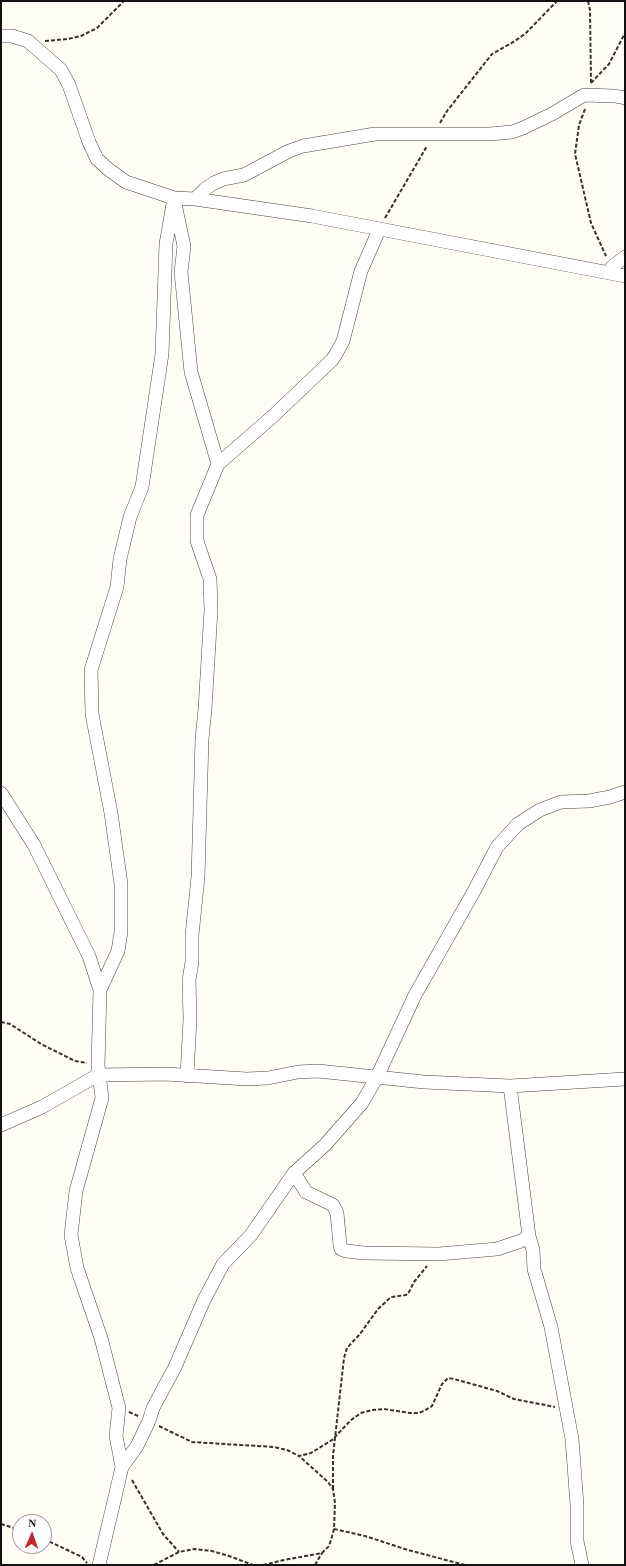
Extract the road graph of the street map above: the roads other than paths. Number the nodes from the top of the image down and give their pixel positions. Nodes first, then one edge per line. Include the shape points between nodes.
1 (1, 36) edge
2 (625, 98) edge
3 (174, 198) junction
4 (195, 199) junction
5 (379, 230) junction
6 (625, 257) edge
7 (611, 270) junction
8 (625, 276) edge
9 (218, 464) junction
10 (625, 792) edge
11 (1, 793) edge
12 (100, 990) junction
13 (98, 1070) junction
14 (187, 1076) junction
15 (377, 1077) junction
16 (625, 1079) edge
17 (510, 1086) junction
18 (1, 1125) edge
19 (294, 1173) junction
20 (529, 1236) junction
21 (122, 1467) junction
22 (99, 1565) edge
23 (582, 1565) edge

1 - 3 street via 12,36 28,41 61,70 97,159 126,182
2 - 4 street via 590,89 552,114 512,132 375,134 303,146 244,175 214,183
3 - 4 street
3 - 9 street via 184,246 181,272 191,372
3 - 12 street via 166,244 162,354 142,487 130,517 120,559 117,587 91,670 92,714 111,813 121,884 121,932 118,951
4 - 5 street via 312,216
5 - 7 street
5 - 9 street via 361,271 343,341 332,360
6 - 7 street
7 - 8 street
9 - 14 street via 197,515 197,541 210,579 211,610 202,747 198,877 189,980
10 - 15 street via 589,801 561,802 540,810 518,824 497,846 415,995
11 - 12 street via 34,845 89,956
12 - 13 street
13 - 14 street
13 - 18 street via 42,1107
13 - 21 street via 102,1098 76,1191 71,1235 77,1268 101,1338 119,1408 116,1436
14 - 15 street via 247,1079 318,1071
15 - 17 street
15 - 19 street via 362,1103 324,1145
16 - 17 street
17 - 20 street
19 - 20 street via 306,1192 333,1205 337,1213 340,1245 346,1251 371,1254 439,1254 497,1249
19 - 21 street via 251,1235 223,1264 149,1421
20 - 23 street via 535,1274 552,1328 573,1452 578,1541
21 - 22 street

